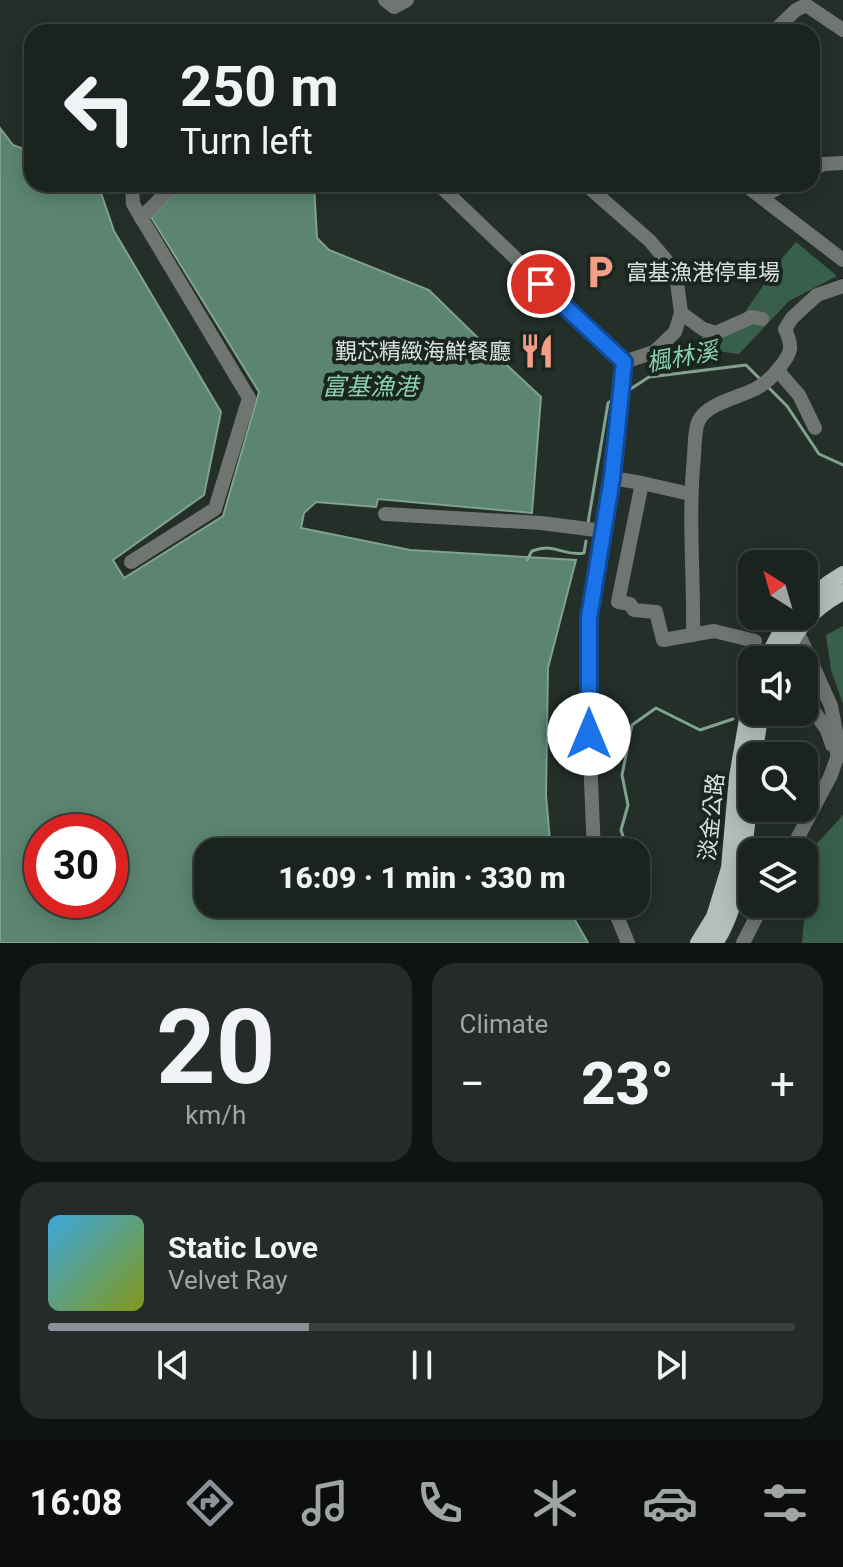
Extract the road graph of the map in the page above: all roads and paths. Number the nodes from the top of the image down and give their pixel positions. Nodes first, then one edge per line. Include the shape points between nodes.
1 (385, 0) edge
2 (407, 0) edge
3 (802, 3) edge
4 (779, 24) edge
5 (843, 30) edge
6 (843, 163) edge
7 (820, 166) edge
8 (132, 192) edge
9 (167, 192) edge
10 (446, 192) edge
11 (594, 192) edge
12 (755, 192) edge
13 (771, 192) edge
14 (762, 197) junction
15 (141, 218) junction
16 (843, 260) edge
17 (843, 286) edge
18 (681, 313) junction
19 (762, 319) dead end
20 (624, 362) junction
21 (778, 371) junction
22 (815, 428) dead end
23 (612, 478) junction
24 (642, 483) junction
25 (690, 494) junction
26 (385, 514) dead end
27 (604, 531) junction
28 (131, 562) dead end
29 (843, 574) edge
30 (818, 592) edge
31 (843, 592) edge
32 (818, 608) edge
33 (785, 630) edge
34 (797, 630) edge
35 (693, 635) junction
36 (755, 641) dead end
37 (773, 646) edge
38 (818, 717) edge
39 (746, 726) edge
40 (840, 762) edge
41 (593, 838) edge
42 (740, 838) edge
43 (797, 838) edge
44 (738, 876) edge
45 (738, 881) edge
46 (618, 918) edge
47 (756, 918) edge
48 (628, 943) edge
49 (698, 943) edge
50 (715, 943) edge
51 (743, 943) edge

1 - 2 street via 394,7
3 - 4 street
3 - 5 street
6 - 7 street
8 - 15 street
9 - 15 street
10 - 20 street
11 - 18 street via 666,260 677,282
12 - 14 street
13 - 14 street
14 - 16 street
15 - 28 street via 249,398 215,509
17 - 21 street via 817,295 792,318 785,329 791,353
18 - 19 street via 716,333 752,317
18 - 20 street via 675,332 654,352
20 - 23 street
21 - 22 street via 799,395
21 - 25 street via 760,387 705,411 697,423
23 - 24 street
23 - 27 street
24 - 25 street
24 - 35 street via 618,602 656,612 663,640
25 - 35 street
26 - 27 street
27 - 41 street via 589,618
29 - 30 main road
31 - 32 main road
33 - 37 main road
34 - 40 street via 831,706
35 - 36 street via 714,631
38 - 40 street
39 - 42 main road, 淡金公路 via 737,777
40 - 43 street
44 - 49 main road, 淡金公路
45 - 50 main road, 淡金公路
46 - 48 street
47 - 51 street

